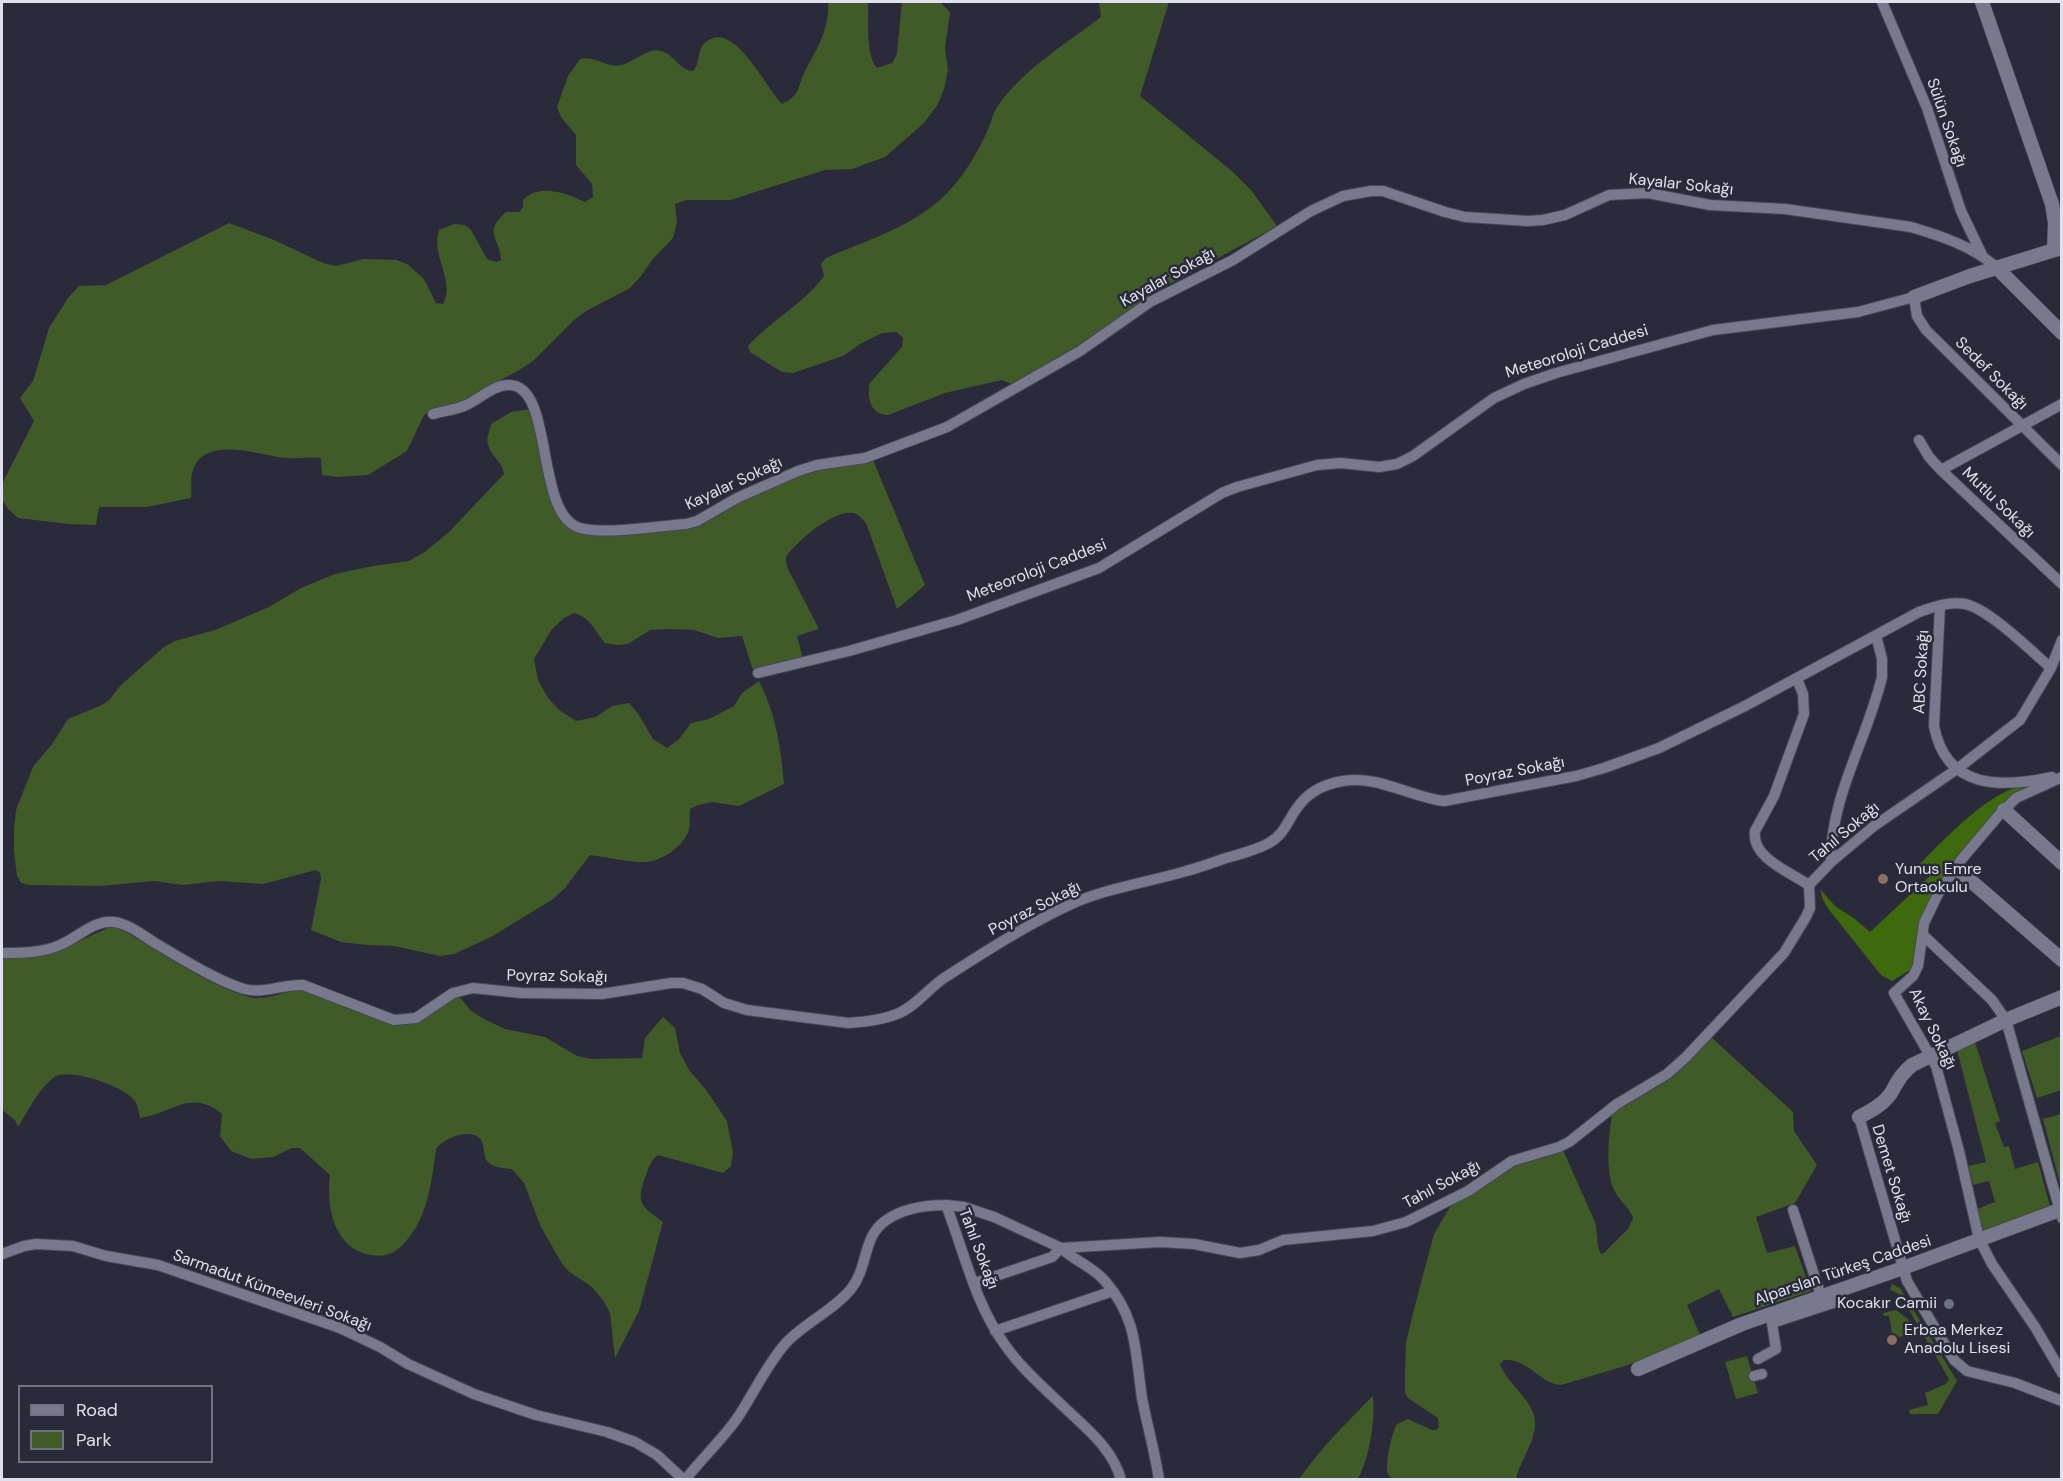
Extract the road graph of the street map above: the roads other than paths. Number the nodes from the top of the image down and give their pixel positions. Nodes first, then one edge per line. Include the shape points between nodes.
1 (1882, 2) edge
2 (1982, 2) edge
3 (2058, 249) edge
4 (1982, 255) junction
5 (1996, 267) junction
6 (1914, 297) junction
7 (2061, 333) edge
8 (2061, 404) edge
9 (433, 414) dead end
10 (2022, 425) junction
11 (1919, 440) dead end
12 (2061, 465) edge
13 (1941, 470) junction
14 (2061, 584) edge
15 (1940, 606) junction
16 (1876, 635) junction
17 (2061, 640) edge
18 (2051, 668) junction
19 (758, 673) dead end
20 (1797, 678) junction
21 (1957, 769) junction
22 (2061, 776) edge
23 (2004, 810) junction
24 (1831, 862) junction
25 (2061, 863) edge
26 (1956, 868) junction
27 (1809, 885) junction
28 (1923, 935) junction
29 (2, 953) edge
30 (2061, 960) edge
31 (2061, 998) edge
32 (2006, 1020) junction
33 (1932, 1055) junction
34 (1859, 1117) joint
35 (945, 1205) junction
36 (1793, 1210) dead end
37 (2060, 1212) edge
38 (1979, 1239) junction
39 (1061, 1248) junction
40 (2, 1254) edge
41 (1903, 1268) junction
42 (975, 1283) junction
43 (1113, 1290) junction
44 (1821, 1296) junction
45 (1836, 1302) dead end
46 (995, 1331) junction
47 (1638, 1369) dead end
48 (1760, 1372) dead end
49 (2061, 1373) edge
50 (2061, 1401) edge
51 (685, 1479) edge
52 (1121, 1479) edge
53 (1159, 1479) edge

1 - 4 street, Sülün Sokağı via 1927,108 1961,211
2 - 3 street via 2052,204
3 - 5 street, Meteoroloji Caddesi
4 - 5 street, Kayalar Sokağı
4 - 9 street, Kayalar Sokağı via 1911,227 1785,209 1710,205 1648,194 1609,195 1556,218 1528,221 1445,212 1383,191 1343,196 1311,211 1233,260 1150,302 1080,351 946,427 866,458 798,471 686,524 591,529 573,525 560,508 533,403 522,388 499,386 465,405
5 - 6 street, Meteoroloji Caddesi
5 - 7 street
6 - 10 street, Sedef Sokağı via 1917,316 1926,330
6 - 19 street, Meteoroloji Caddesi via 1858,312 1713,330 1556,373 1494,398 1397,465 1323,464 1237,487 1099,568 957,620
8 - 10 street
10 - 12 street, Sedef Sokağı
10 - 13 street
11 - 13 street, Mutlu Sokağı
13 - 14 street, Mutlu Sokağı
15 - 16 street, Poyraz Sokağı via 1919,612
15 - 18 street, Poyraz Sokağı via 1958,603 1973,607
15 - 21 street, ABC Sokağı via 1934,726 1939,744
16 - 20 street, Poyraz Sokağı
16 - 24 street via 1882,677 1837,807
17 - 18 street, Tahıl Sokağı
18 - 21 street, Tahıl Sokağı via 2020,720
20 - 27 street via 1804,714 1774,796 1754,836 1764,855
20 - 29 street, Poyraz Sokağı via 1659,748 1576,776 1444,801 1374,781 1345,780 1315,789 1282,833 1268,844 1065,907 943,979 905,1010 861,1022 741,1009 683,983 602,994 472,988 444,998 416,1018 394,1020 303,985 262,991 242,988 126,925 110,921 60,946
21 - 22 street via 1971,778 1994,783 2024,783
21 - 24 street, Tahıl Sokağı via 1899,808
22 - 23 street, Akay Sokağı via 2016,798
23 - 25 street
23 - 26 street, Akay Sokağı
24 - 27 street, Tahıl Sokağı
26 - 28 street, Akay Sokağı via 1930,910
26 - 30 street
27 - 39 street, Tahıl Sokağı via 1806,918 1784,953 1675,1068 1617,1104 1569,1142 1512,1161 1424,1214 1373,1231 1283,1240 1240,1253 1160,1242
28 - 32 street via 1992,1000
28 - 33 street, Akay Sokağı via 1913,976 1894,993
31 - 32 street
32 - 33 street
32 - 37 street
33 - 34 street via 1901,1074 1891,1093
33 - 38 street, Akay Sokağı
34 - 41 street, Demet Sokağı
35 - 39 street, Tahıl Sokağı via 994,1217
35 - 42 street, Tahıl Sokağı
35 - 51 street, Sarmadut Kümeevleri Sokağı via 909,1209 875,1231 864,1268 850,1290 788,1341 737,1418
36 - 44 street
37 - 38 street, Alparslan Türkeş Caddesi
38 - 41 street, Alparslan Türkeş Caddesi
38 - 49 street, Akay Sokağı
39 - 42 street via 1046,1259
39 - 43 street via 1096,1272
40 - 51 street, Sarmadut Kümeevleri Sokağı via 24,1246 62,1244 158,1265 360,1336 435,1377 505,1406 619,1435 646,1447
41 - 44 street, Alparslan Türkeş Caddesi
41 - 50 street, Demet Sokağı via 1912,1292 1960,1367
42 - 46 street, Tahıl Sokağı
43 - 46 street
43 - 53 street via 1133,1329
44 - 47 street, Alparslan Türkeş Caddesi via 1742,1324
45 - 48 street via 1772,1323 1776,1349
46 - 52 street, Tahıl Sokağı via 1029,1373 1100,1441

